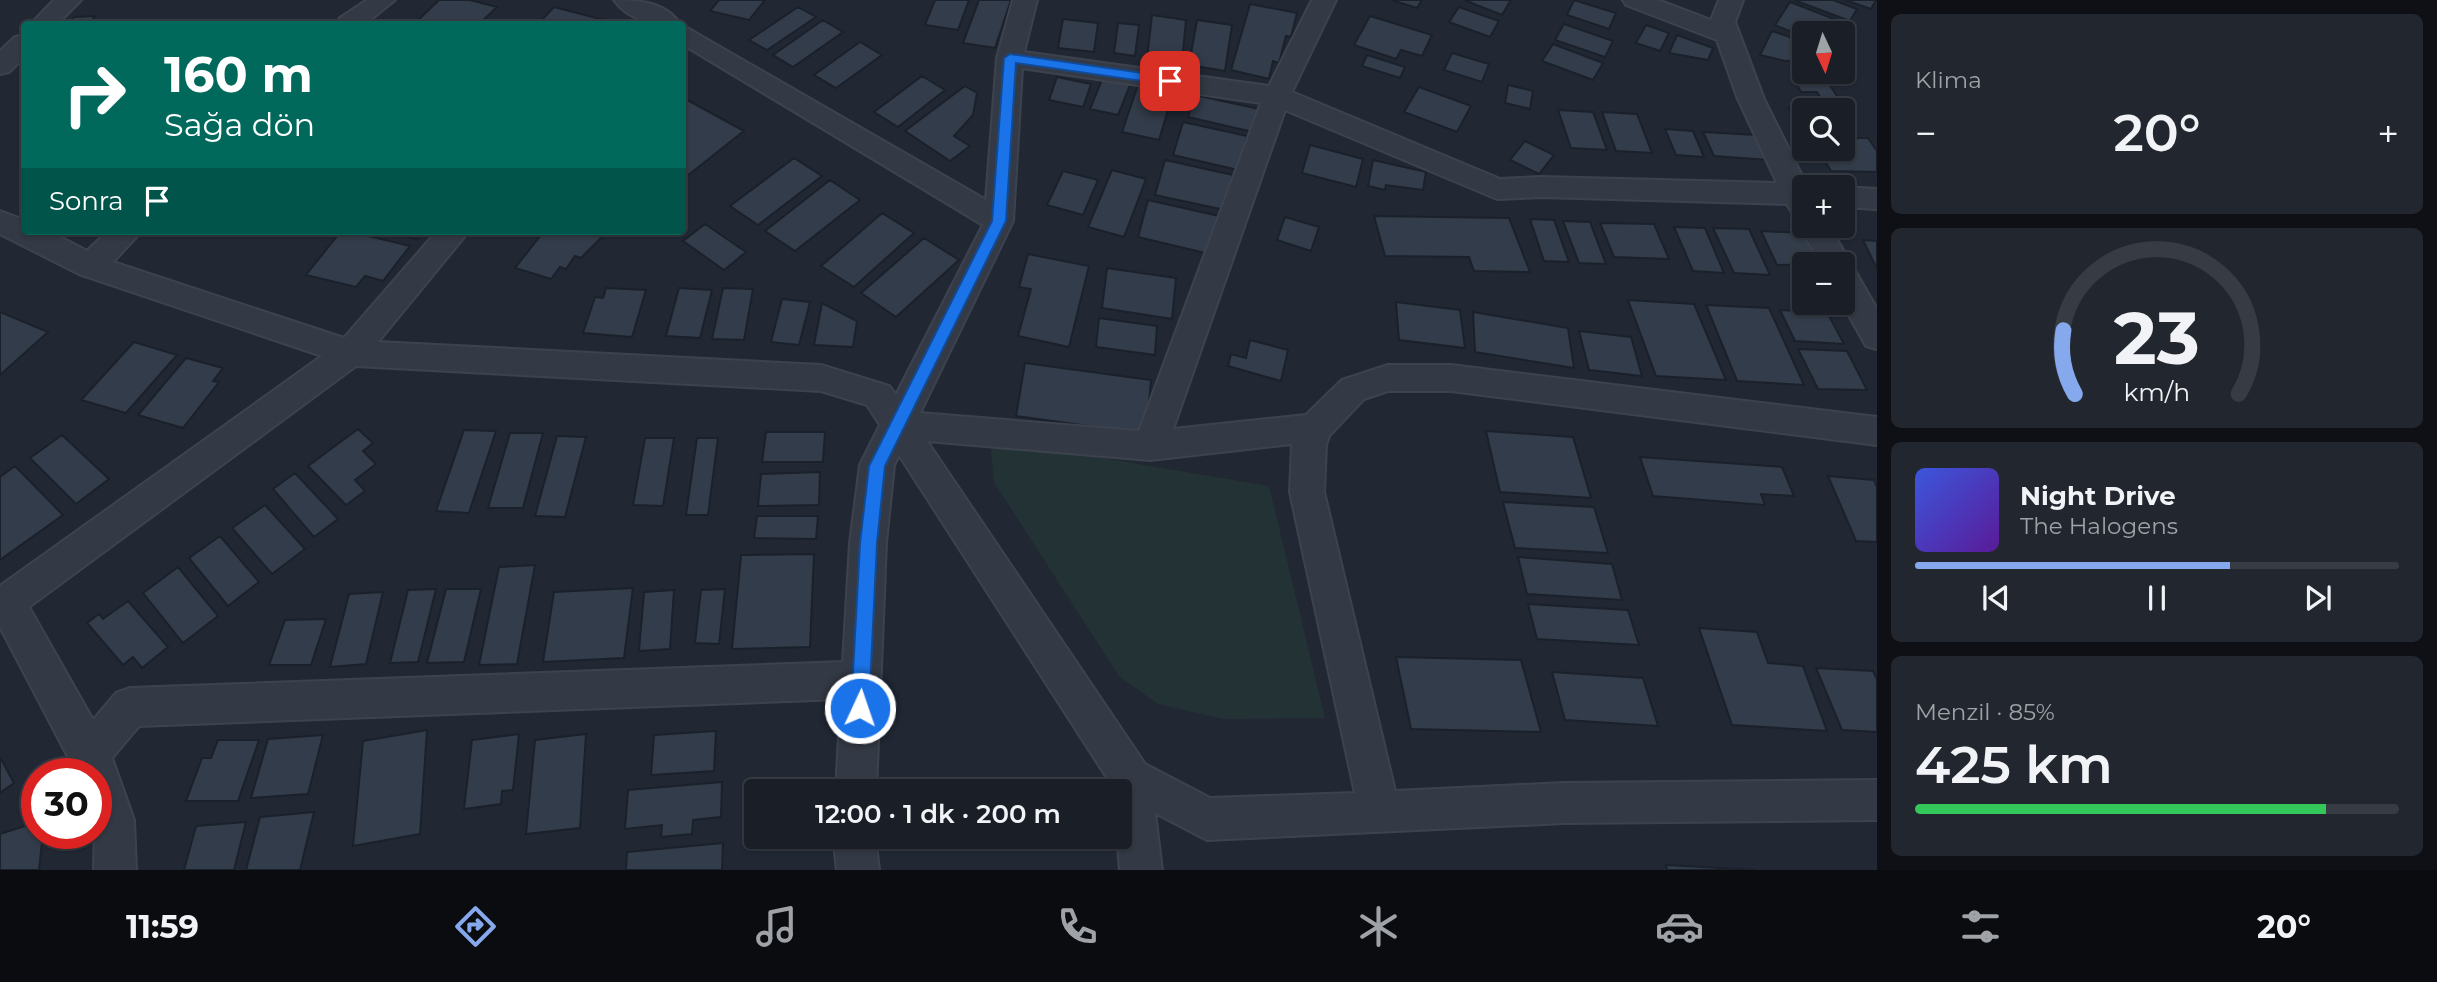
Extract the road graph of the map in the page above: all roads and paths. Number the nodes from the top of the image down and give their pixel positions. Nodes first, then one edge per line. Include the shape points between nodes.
1 (69, 0) edge
2 (383, 0) edge
3 (1025, 0) edge
4 (1324, 0) edge
5 (1634, 0) edge
6 (1731, 0) edge
7 (637, 9) edge
8 (46, 21) edge
9 (353, 21) edge
10 (662, 21) edge
11 (686, 35) edge
12 (1727, 35) junction
13 (21, 46) edge
14 (1010, 58) junction
15 (0, 66) edge
16 (1278, 96) junction
17 (1792, 181) edge
18 (1855, 198) edge
19 (1792, 199) edge
20 (1877, 199) edge
21 (999, 221) junction
22 (0, 222) edge
23 (21, 230) edge
24 (21, 235) edge
25 (32, 235) edge
26 (123, 235) edge
27 (451, 235) edge
28 (0, 247) edge
29 (90, 265) junction
30 (1855, 298) edge
31 (1877, 337) edge
32 (350, 353) junction
33 (899, 425) junction
34 (1315, 428) junction
35 (1877, 431) edge
36 (1150, 446) junction
37 (3, 605) edge
38 (862, 680) junction
39 (90, 753) junction
40 (1131, 778) junction
41 (857, 779) edge
42 (1877, 800) edge
43 (1379, 812) junction
44 (856, 849) edge
45 (115, 870) edge
46 (858, 870) edge
47 (1141, 870) edge

1 - 8 street
2 - 9 street
3 - 14 street
4 - 16 street
5 - 12 street
6 - 12 street via 1723,22
7 - 10 street
11 - 21 street
12 - 17 street via 1751,99
13 - 15 street
14 - 16 street
14 - 21 street
16 - 19 street via 1497,189
16 - 36 street
18 - 20 street
21 - 33 street
22 - 23 street
24 - 28 street
25 - 29 street
26 - 29 street
27 - 32 street
29 - 32 street
30 - 31 street
32 - 33 street via 821,378 878,395
32 - 37 street
33 - 36 street
33 - 38 street via 877,466 868,543
33 - 40 street
34 - 35 street via 1353,389 1388,378 1451,378
34 - 36 street
34 - 43 street via 1309,445 1307,492
37 - 39 street
38 - 39 street via 130,706
38 - 41 street
39 - 45 street via 113,820
40 - 43 street via 1207,818
40 - 47 street
42 - 43 street via 1564,803
44 - 46 street

